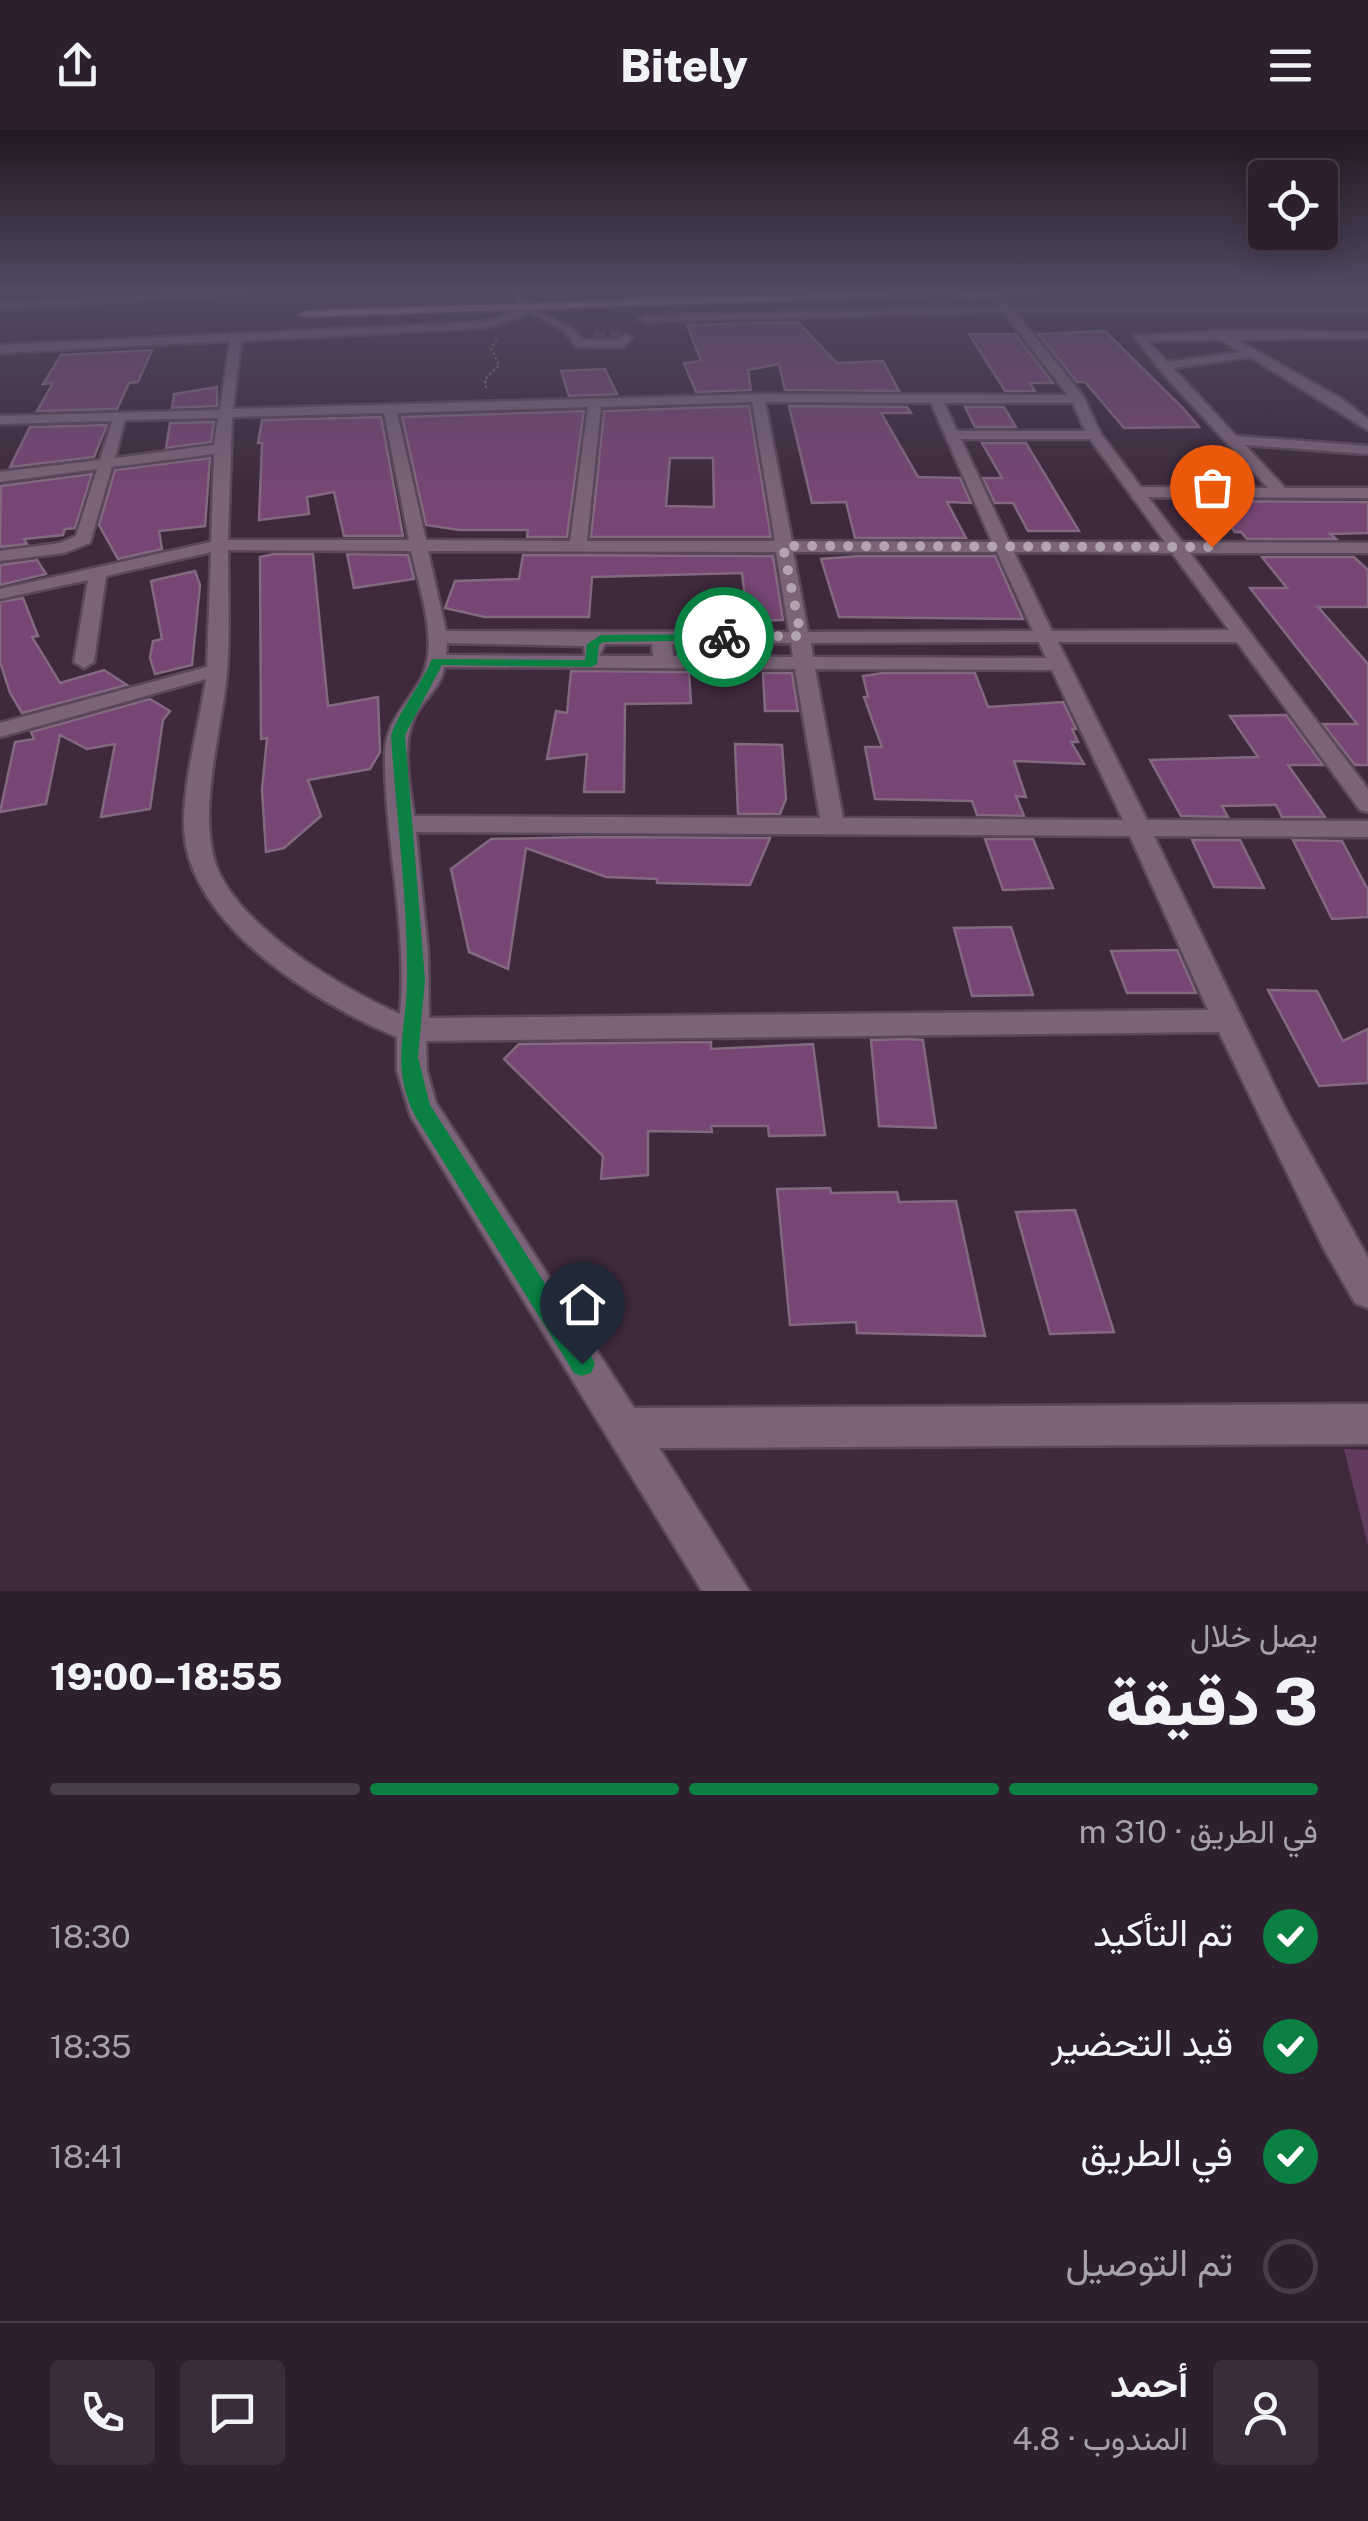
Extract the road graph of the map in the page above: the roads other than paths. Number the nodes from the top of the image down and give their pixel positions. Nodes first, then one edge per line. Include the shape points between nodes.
1 (233, 357) edge
2 (1041, 357) edge
3 (1156, 357) edge
4 (1227, 357) edge
5 (1256, 357) edge
6 (1164, 366) junction
7 (935, 397) junction
8 (758, 398) junction
9 (1078, 399) junction
10 (595, 404) junction
11 (390, 410) junction
12 (1360, 412) edge
13 (224, 416) junction
14 (119, 419) junction
15 (8, 424) edge
16 (1368, 426) edge
17 (951, 435) junction
18 (1094, 435) junction
19 (1232, 440) junction
20 (221, 449) junction
21 (1368, 450) edge
22 (106, 466) junction
23 (0, 477) edge
24 (1136, 492) junction
25 (1368, 493) edge
26 (1282, 494) junction
27 (417, 544) junction
28 (220, 545) junction
29 (578, 546) junction
30 (783, 546) junction
31 (1000, 546) junction
32 (1176, 546) junction
33 (1360, 548) edge
34 (0, 556) edge
35 (1368, 563) edge
36 (98, 572) junction
37 (0, 594) edge
38 (801, 636) junction
39 (1044, 636) junction
40 (1242, 636) junction
41 (662, 638) junction
42 (596, 640) junction
43 (437, 649) junction
44 (805, 661) junction
45 (84, 662) dead end
46 (663, 662) junction
47 (591, 664) junction
48 (1056, 664) junction
49 (217, 670) junction
50 (0, 730) edge
51 (1368, 806) edge
52 (402, 824) junction
53 (833, 827) junction
54 (1138, 829) junction
55 (1368, 829) edge
56 (1228, 1021) junction
57 (411, 1030) junction
58 (1368, 1291) edge
59 (1368, 1424) edge
60 (623, 1428) junction
61 (727, 1591) edge

1 - 13 street
2 - 9 street
3 - 6 street
4 - 6 street
5 - 12 street
6 - 19 street
7 - 8 street
7 - 9 street
7 - 17 street
8 - 10 street
8 - 30 street
9 - 18 street
10 - 11 street
10 - 29 street
11 - 13 street
11 - 27 street
12 - 16 street
13 - 14 street
13 - 20 street
14 - 15 street
14 - 22 street
17 - 18 street
17 - 31 street
18 - 24 street
19 - 21 street
19 - 26 street
20 - 22 street
20 - 28 street
22 - 23 street
22 - 34 street via 81,542
24 - 26 street
24 - 32 street
25 - 26 street
27 - 28 street
27 - 29 street
27 - 43 street
28 - 36 street
28 - 49 street
29 - 30 street
30 - 31 street
30 - 38 street
31 - 32 street
31 - 39 street
32 - 33 street
32 - 40 street
33 - 35 street
36 - 37 street
36 - 45 street
38 - 39 street
38 - 41 street
38 - 44 street
39 - 40 street
39 - 48 street
40 - 51 street
41 - 42 street
41 - 46 street
42 - 43 street
42 - 47 street
43 - 47 street
43 - 52 street via 433,676 398,735
44 - 46 street
44 - 48 street
44 - 53 street
46 - 47 street
48 - 54 street
49 - 50 street
49 - 57 street via 196,823 206,872 276,949 359,1010
52 - 53 street
52 - 57 street via 416,980
53 - 54 street
54 - 55 street
54 - 56 street
56 - 57 street
56 - 58 street
57 - 60 street via 411,1080 422,1108
59 - 60 street
60 - 61 street

